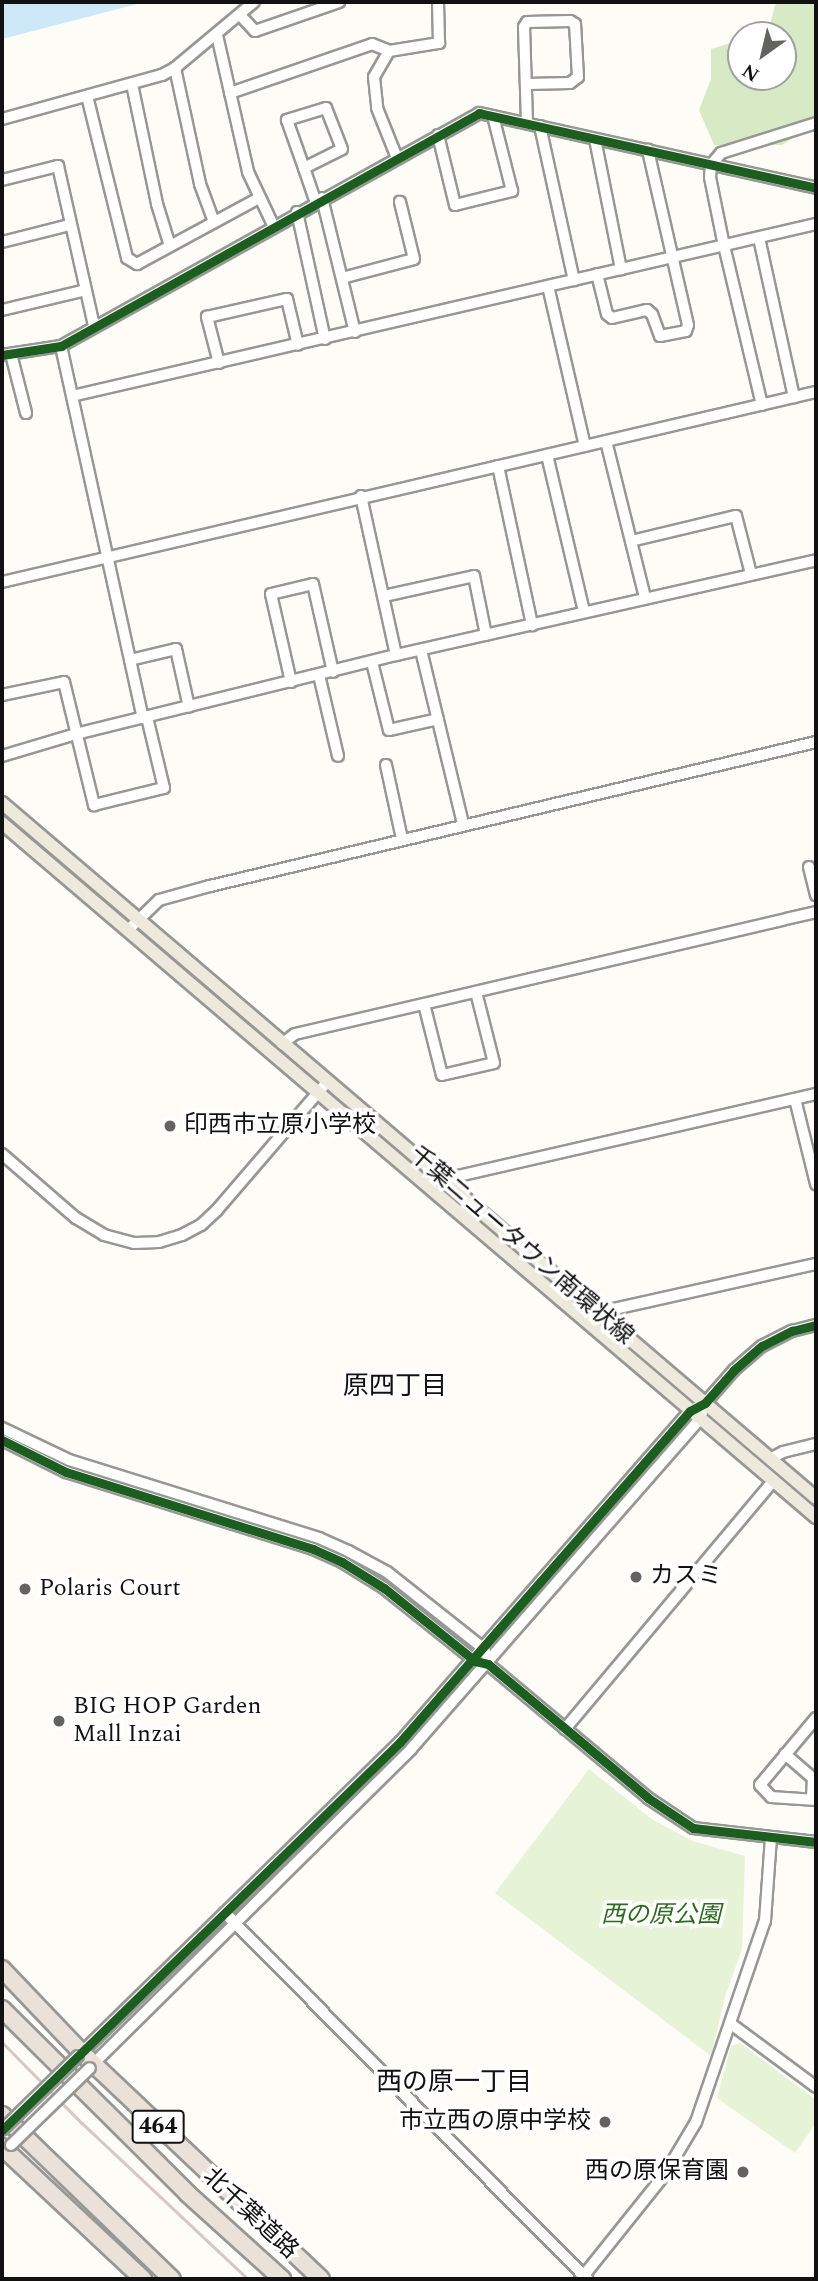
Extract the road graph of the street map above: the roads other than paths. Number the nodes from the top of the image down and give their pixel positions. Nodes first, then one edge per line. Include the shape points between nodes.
1 (254, 2) edge
2 (339, 2) edge
3 (438, 2) edge
4 (240, 15) junction
5 (217, 35) junction
6 (389, 51) junction
7 (176, 68) junction
8 (132, 84) junction
9 (527, 84) junction
10 (230, 93) junction
11 (87, 96) junction
12 (493, 116) junction
13 (2, 118) edge
14 (527, 123) junction
15 (816, 123) edge
16 (540, 126) junction
17 (438, 135) junction
18 (595, 139) junction
19 (648, 150) junction
20 (397, 158) junction
21 (711, 165) junction
22 (304, 168) junction
23 (2, 180) edge
24 (816, 188) edge
25 (259, 198) junction
26 (319, 200) junction
27 (400, 202) dead end
28 (297, 212) junction
29 (214, 222) junction
30 (816, 224) edge
31 (69, 225) junction
32 (273, 225) junction
33 (759, 238) junction
34 (2, 243) edge
35 (170, 246) junction
36 (724, 246) junction
37 (673, 257) junction
38 (621, 269) junction
39 (597, 274) junction
40 (342, 278) junction
41 (574, 280) junction
42 (548, 286) junction
43 (86, 290) junction
44 (2, 310) edge
45 (94, 326) junction
46 (355, 332) junction
47 (325, 339) junction
48 (298, 345) junction
49 (61, 346) junction
50 (6, 354) edge
51 (219, 363) junction
52 (816, 393) edge
53 (72, 396) junction
54 (794, 397) junction
55 (762, 405) junction
56 (26, 413) dead end
57 (606, 441) junction
58 (585, 446) junction
59 (547, 455) junction
60 (498, 466) junction
61 (361, 496) junction
62 (631, 541) junction
63 (106, 557) junction
64 (816, 560) edge
65 (751, 574) junction
66 (2, 582) edge
67 (384, 596) junction
68 (645, 597) junction
69 (584, 612) junction
70 (532, 625) junction
71 (486, 635) junction
72 (421, 650) junction
73 (396, 655) junction
74 (130, 660) junction
75 (372, 662) junction
76 (333, 672) junction
77 (319, 676) junction
78 (291, 682) junction
79 (2, 695) edge
80 (189, 707) junction
81 (145, 717) junction
82 (438, 719) junction
83 (76, 734) junction
84 (816, 742) edge
85 (2, 756) edge
86 (338, 756) dead end
87 (386, 765) dead end
88 (2, 803) edge
89 (2, 823) edge
90 (463, 824) junction
91 (402, 839) junction
92 (809, 867) dead end
93 (816, 895) edge
94 (816, 912) edge
95 (132, 925) junction
96 (476, 992) junction
97 (424, 1004) junction
98 (282, 1044) junction
99 (328, 1081) junction
100 (318, 1093) junction
101 (816, 1094) edge
102 (795, 1099) junction
103 (2, 1154) edge
104 (816, 1184) edge
105 (449, 1186) junction
106 (816, 1264) edge
107 (601, 1316) junction
108 (816, 1325) edge
109 (705, 1403) junction
110 (695, 1415) junction
111 (2, 1428) edge
112 (2, 1440) edge
113 (816, 1444) edge
114 (770, 1460) junction
115 (774, 1480) junction
116 (816, 1498) edge
117 (816, 1517) edge
118 (484, 1649) junction
119 (475, 1661) junction
120 (488, 1664) junction
121 (816, 1718) edge
122 (565, 1729) junction
123 (785, 1754) junction
124 (814, 1800) edge
125 (771, 1839) junction
126 (816, 1842) edge
127 (226, 1914) junction
128 (234, 1923) junction
129 (2, 1969) edge
130 (2, 2009) edge
131 (731, 2024) junction
132 (79, 2054) junction
133 (92, 2066) junction
134 (816, 2087) edge
135 (2, 2115) edge
136 (2, 2130) edge
137 (5, 2150) edge
138 (584, 2278) edge
139 (143, 2279) edge
140 (172, 2279) edge
141 (282, 2279) edge
142 (321, 2279) edge

1 - 4 street
2 - 4 street via 255,31
3 - 6 street via 439,43
4 - 5 street
5 - 7 street
5 - 10 street
6 - 10 street via 372,44
6 - 20 street via 374,76 377,108
7 - 8 street
7 - 29 street via 200,184
8 - 11 street
8 - 35 street
9 - 9 street via 527,22 575,24 578,76 570,83
9 - 14 street
10 - 25 street via 248,172
11 - 13 street
11 - 35 street via 127,258 137,264
12 - 14 street
12 - 17 street via 479,113
12 - 17 street via 512,191 455,205
14 - 16 street
15 - 21 street via 720,153
16 - 18 street
16 - 41 street
17 - 20 street
18 - 19 street
18 - 38 street
19 - 21 street
19 - 37 street
20 - 26 street
21 - 24 street
21 - 36 street
22 - 22 street via 287,120 326,108 342,149
22 - 26 street
23 - 31 street via 58,166
25 - 29 street
25 - 32 street
26 - 28 street
26 - 40 street
27 - 40 street via 414,259
28 - 32 street
28 - 47 street
29 - 35 street
30 - 33 street
31 - 34 street
31 - 43 street
32 - 45 street
33 - 36 street
33 - 54 street
36 - 37 street
36 - 55 street
37 - 38 street
37 - 39 street via 686,331 660,336 647,310 612,318
38 - 39 street
39 - 41 street
40 - 46 street
41 - 42 street
42 - 46 street
42 - 58 street
43 - 44 street
43 - 45 street
45 - 49 street
46 - 47 street
47 - 48 street
48 - 51 street
48 - 51 street via 287,299 208,317
49 - 50 street
49 - 53 street
50 - 56 street
51 - 53 street
52 - 54 street
53 - 63 street
54 - 55 street
55 - 57 street
57 - 58 street
57 - 62 street
58 - 59 street
59 - 60 street
59 - 69 street
60 - 61 street
60 - 70 street
61 - 63 street
61 - 67 street
62 - 65 street via 736,516
62 - 68 street
63 - 66 street
63 - 74 street
64 - 65 street
65 - 68 street
67 - 71 street via 474,576
67 - 73 street
68 - 69 street
69 - 70 street
70 - 71 street
71 - 72 street
72 - 73 street
72 - 82 street
73 - 75 street
74 - 80 street via 176,649
74 - 81 street
75 - 76 street
75 - 82 street via 389,730
76 - 77 street
76 - 78 street via 313,584 271,594
77 - 78 street
77 - 86 street
78 - 80 street
79 - 83 street via 64,682
80 - 81 street
81 - 83 street
81 - 83 street via 164,788 94,805
82 - 90 street
83 - 85 street
84 - 90 street
87 - 91 street
88 - 95 main road, 千葉ニュータウン南環状線
89 - 95 main road, 千葉ニュータウン南環状線
90 - 91 street
91 - 95 street via 159,900
92 - 93 street
94 - 96 street
95 - 98 main road, 千葉ニュータウン南環状線
95 - 100 main road, 千葉ニュータウン南環状線
96 - 97 street
96 - 97 street via 494,1063 442,1076
97 - 98 street via 295,1034
98 - 99 main road, 千葉ニュータウン南環状線
99 - 100 street
99 - 105 main road, 千葉ニュータウン南環状線
100 - 103 street via 201,1225 159,1242 134,1243 104,1235 76,1218
100 - 110 main road, 千葉ニュータウン南環状線
101 - 102 street
102 - 104 street
102 - 105 street via 458,1176
105 - 107 main road, 千葉ニュータウン南環状線
106 - 107 street via 605,1311
107 - 109 main road, 千葉ニュータウン南環状線
108 - 109 street via 762,1346
109 - 110 street
109 - 114 main road, 千葉ニュータウン南環状線
110 - 115 main road, 千葉ニュータウン南環状線
110 - 118 street
110 - 120 street
111 - 118 street via 69,1460 348,1551 387,1572
112 - 119 street via 66,1472 342,1562 384,1588
113 - 114 street
114 - 116 main road, 千葉ニュータウン南環状線
115 - 117 main road, 千葉ニュータウン南環状線
115 - 122 street
118 - 119 street
118 - 120 street
119 - 120 street
119 - 127 street
120 - 122 street
120 - 128 street via 411,1749
121 - 123 street
122 - 125 street via 680,1821 706,1831
123 - 124 street via 813,1778
123 - 124 street via 762,1781 762,1789 771,1797
125 - 126 street
125 - 131 street via 765,1921
127 - 128 street
127 - 132 street
128 - 133 street
128 - 138 street
129 - 132 highway, 北千葉道路 / 464
130 - 141 highway, 北千葉道路 / 464 via 188,2194
131 - 134 street
131 - 138 street via 701,2110 683,2146
132 - 133 highway, 北千葉道路 / 464
132 - 136 street, bridge
133 - 137 street, bridge
133 - 142 highway, 北千葉道路 / 464
135 - 140 highway
137 - 139 highway

